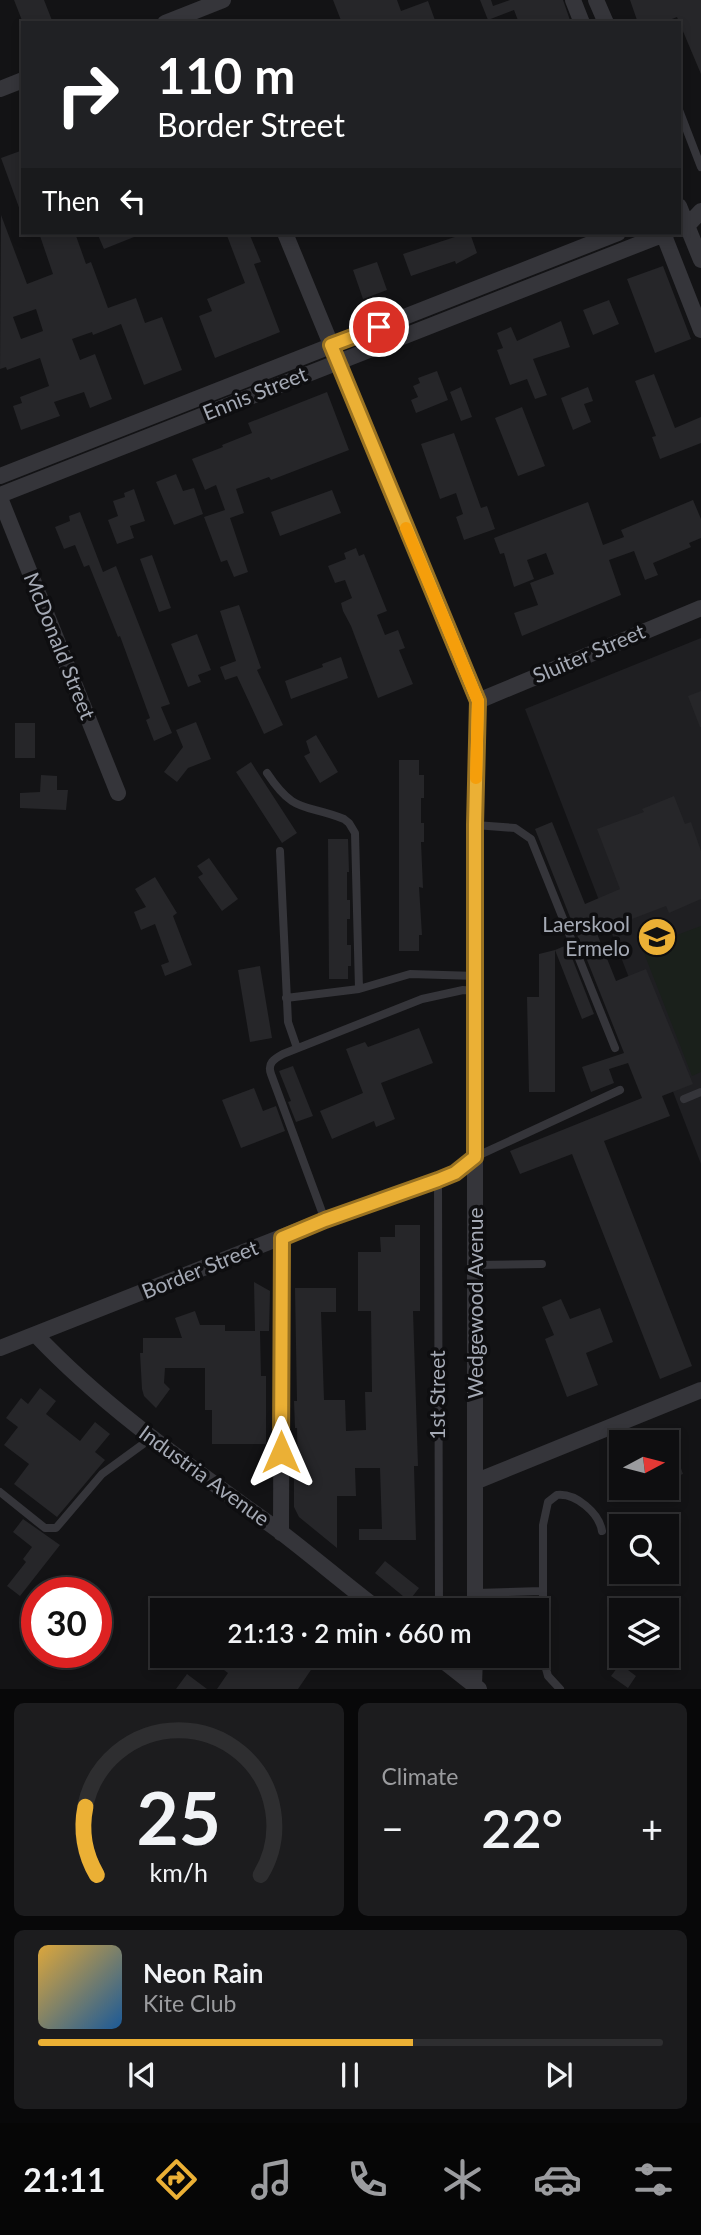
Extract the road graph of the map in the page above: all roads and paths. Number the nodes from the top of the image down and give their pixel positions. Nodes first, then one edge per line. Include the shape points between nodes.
1 (223, 0) edge
2 (573, 0) edge
3 (596, 0) edge
4 (196, 11) edge
5 (170, 21) edge
6 (581, 21) edge
7 (605, 21) edge
8 (21, 81) edge
9 (0, 89) edge
10 (681, 115) edge
11 (701, 167) edge
12 (681, 208) edge
13 (699, 211) edge
14 (681, 224) edge
15 (286, 235) edge
16 (613, 235) edge
17 (662, 235) edge
18 (673, 235) edge
19 (676, 235) edge
20 (701, 260) edge
21 (701, 330) edge
22 (331, 345) junction
23 (337, 362) junction
24 (0, 476) edge
25 (0, 497) edge
26 (701, 608) edge
27 (478, 701) junction
28 (267, 773) dead end
29 (118, 793) dead end
30 (475, 825) junction
31 (280, 851) dead end
32 (476, 983) junction
33 (359, 989) junction
34 (286, 998) junction
35 (297, 1048) junction
36 (615, 1048) dead end
37 (620, 1090) dead end
38 (701, 1092) edge
39 (684, 1099) dead end
40 (475, 1157) junction
41 (438, 1180) junction
42 (325, 1220) junction
43 (282, 1238) junction
44 (542, 1264) dead end
45 (477, 1265) junction
46 (36, 1335) junction
47 (0, 1348) edge
48 (701, 1390) edge
49 (150, 1439) junction
50 (477, 1481) junction
51 (0, 1492) edge
52 (603, 1531) dead end
53 (281, 1533) junction
54 (542, 1591) junction
55 (476, 1593) junction
56 (364, 1598) edge
57 (439, 1598) edge
58 (476, 1598) edge
59 (452, 1668) edge
60 (475, 1668) edge
61 (476, 1688) edge
62 (560, 1689) edge

1 - 4 street
2 - 6 street
3 - 7 street
4 - 5 street
8 - 9 street
10 - 11 lane
12 - 13 street
13 - 14 street
15 - 22 street
16 - 22 street, Ennis Street
17 - 23 street, Ennis Street
18 - 21 street
19 - 20 street
22 - 23 street
22 - 24 street, Ennis Street
23 - 25 street, Ennis Street
23 - 27 street
25 - 29 street, McDonald Street
26 - 27 street, Sluiter Street
27 - 30 street, Wedgewood Avenue
28 - 33 lane via 280,793 296,804 344,819 355,834
30 - 32 street, Wedgewood Avenue
30 - 36 lane via 515,828 531,839
31 - 34 lane
32 - 33 lane via 410,974
32 - 35 lane
32 - 40 street, Wedgewood Avenue
33 - 34 lane
34 - 35 lane
35 - 42 lane via 277,1057 269,1068
37 - 40 lane
38 - 39 lane
40 - 41 street, Border Street
40 - 45 street, Wedgewood Avenue
41 - 42 street, Border Street
41 - 57 lane, 1st Street
42 - 43 street, Border Street
43 - 46 street, Border Street
43 - 53 street
44 - 45 lane
45 - 50 street, Wedgewood Avenue
46 - 47 street, Border Street
46 - 49 street, Industria Avenue
48 - 50 street
49 - 51 lane via 102,1474 56,1528 45,1528
49 - 53 street, Industria Avenue
50 - 55 street, Wedgewood Avenue
52 - 54 lane via 597,1515 570,1496 557,1495 548,1502
53 - 56 street, Industria Avenue
54 - 55 lane
54 - 62 lane via 544,1665
55 - 58 street, Wedgewood Avenue
59 - 61 street
60 - 61 street

